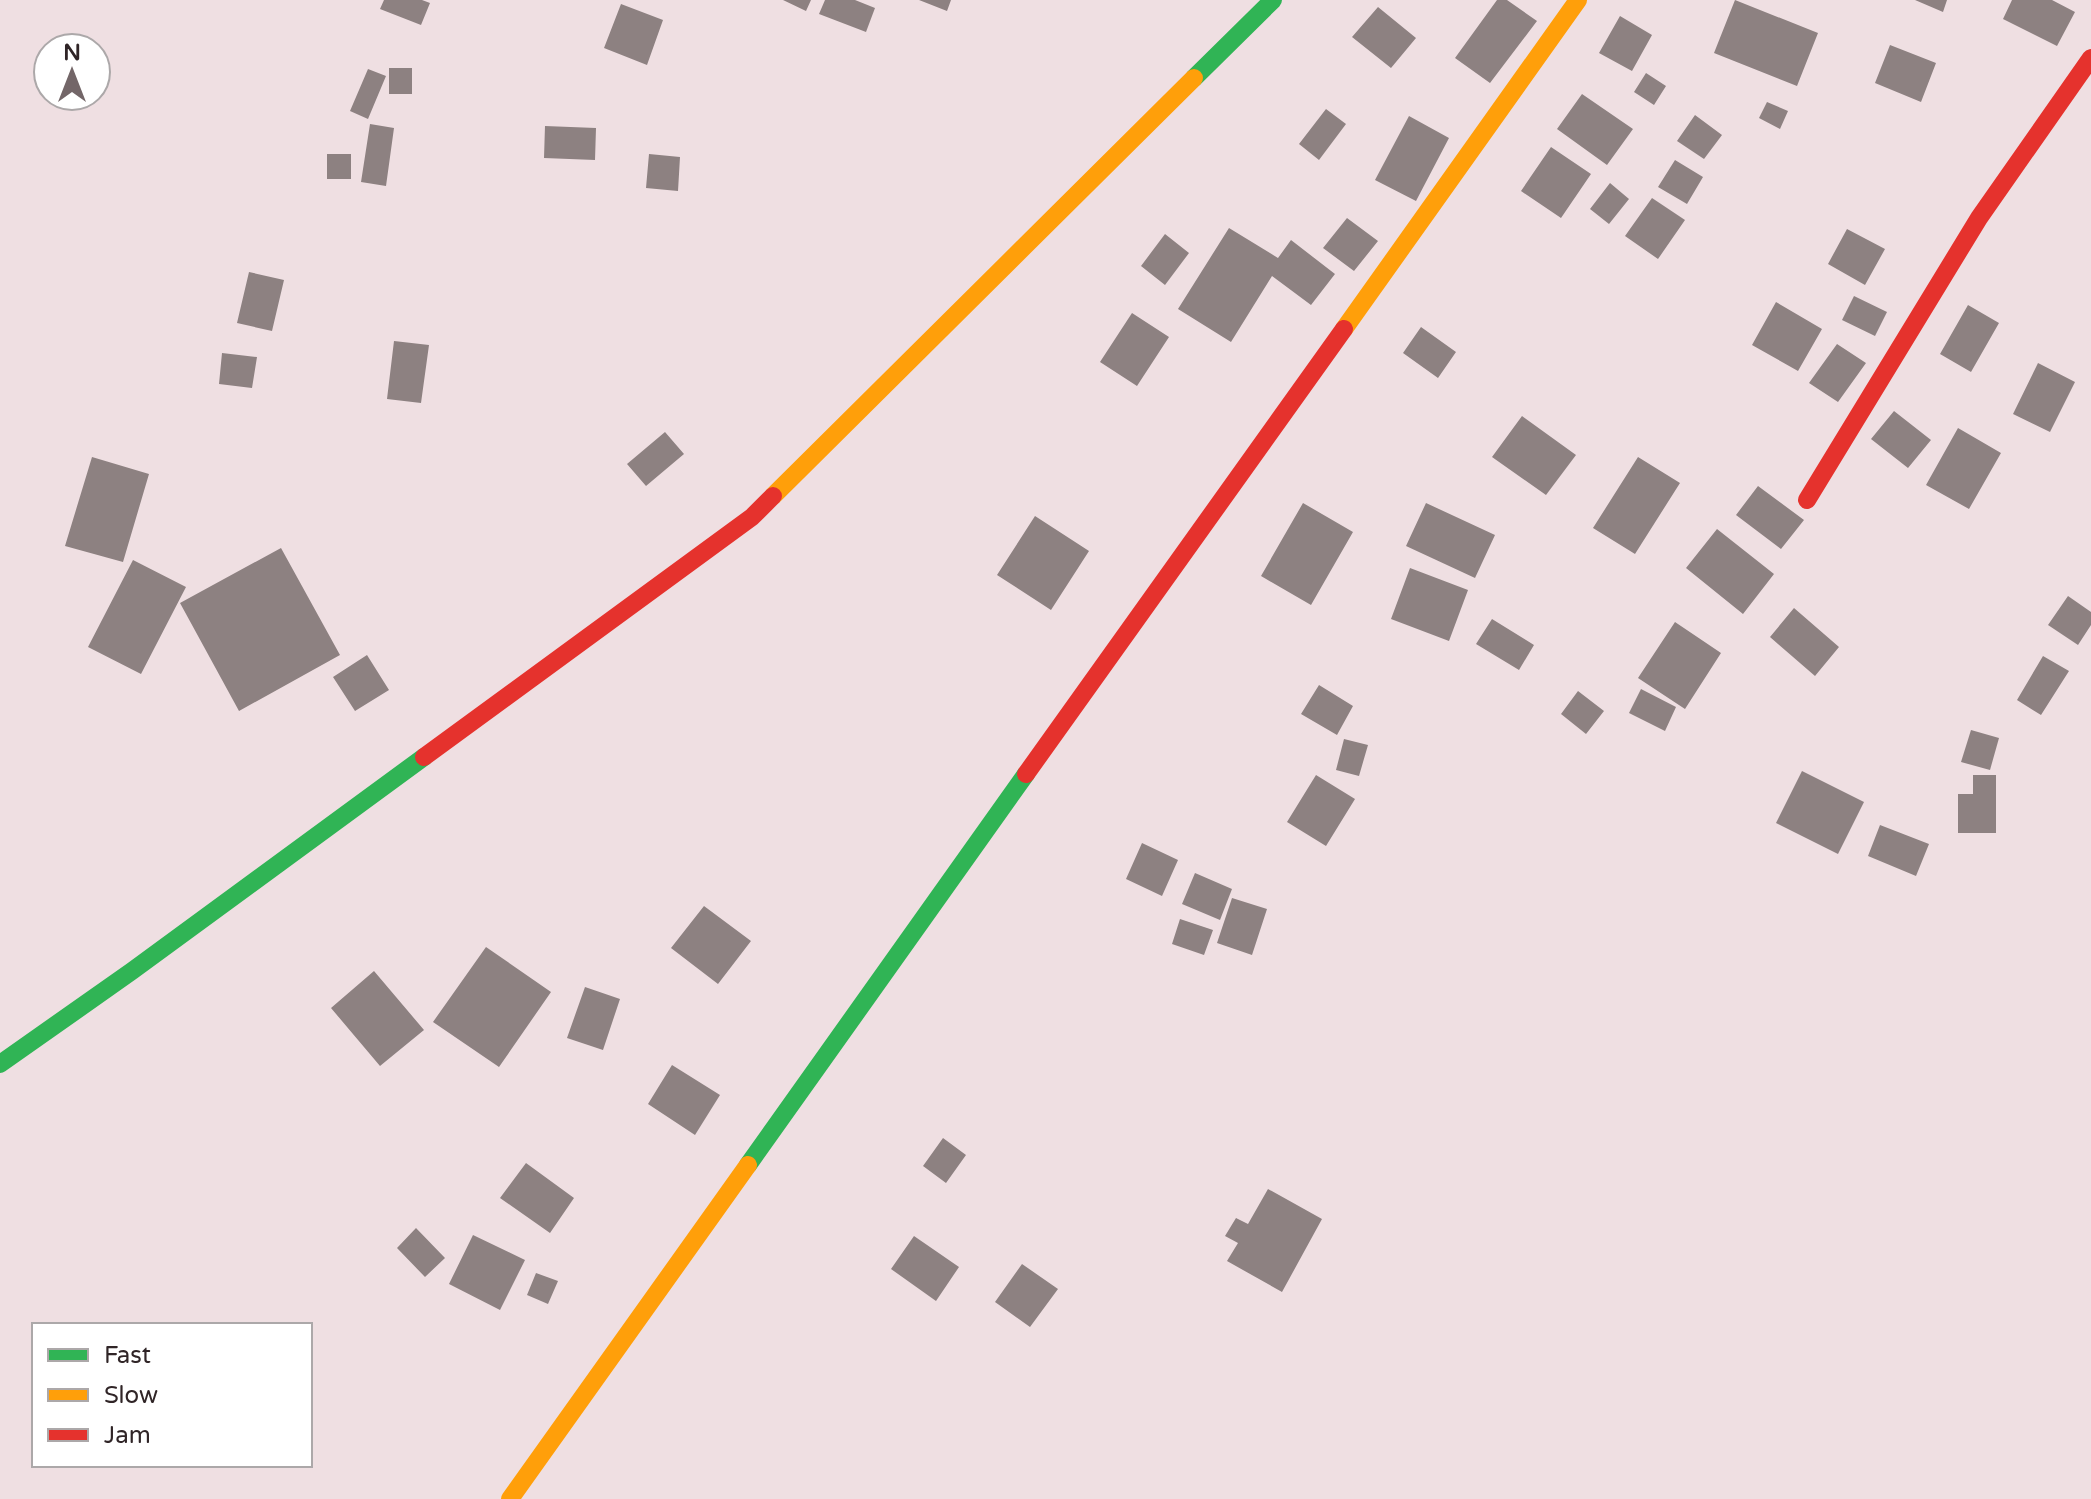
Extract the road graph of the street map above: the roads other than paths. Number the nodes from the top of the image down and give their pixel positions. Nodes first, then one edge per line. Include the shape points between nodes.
1 (1273, 0) edge
2 (1578, 0) edge
3 (2091, 58) edge
4 (1807, 500) dead end
5 (0, 1064) edge
6 (510, 1499) edge

1 - 5 street via 752,517
2 - 6 street
3 - 4 street via 1979,218

